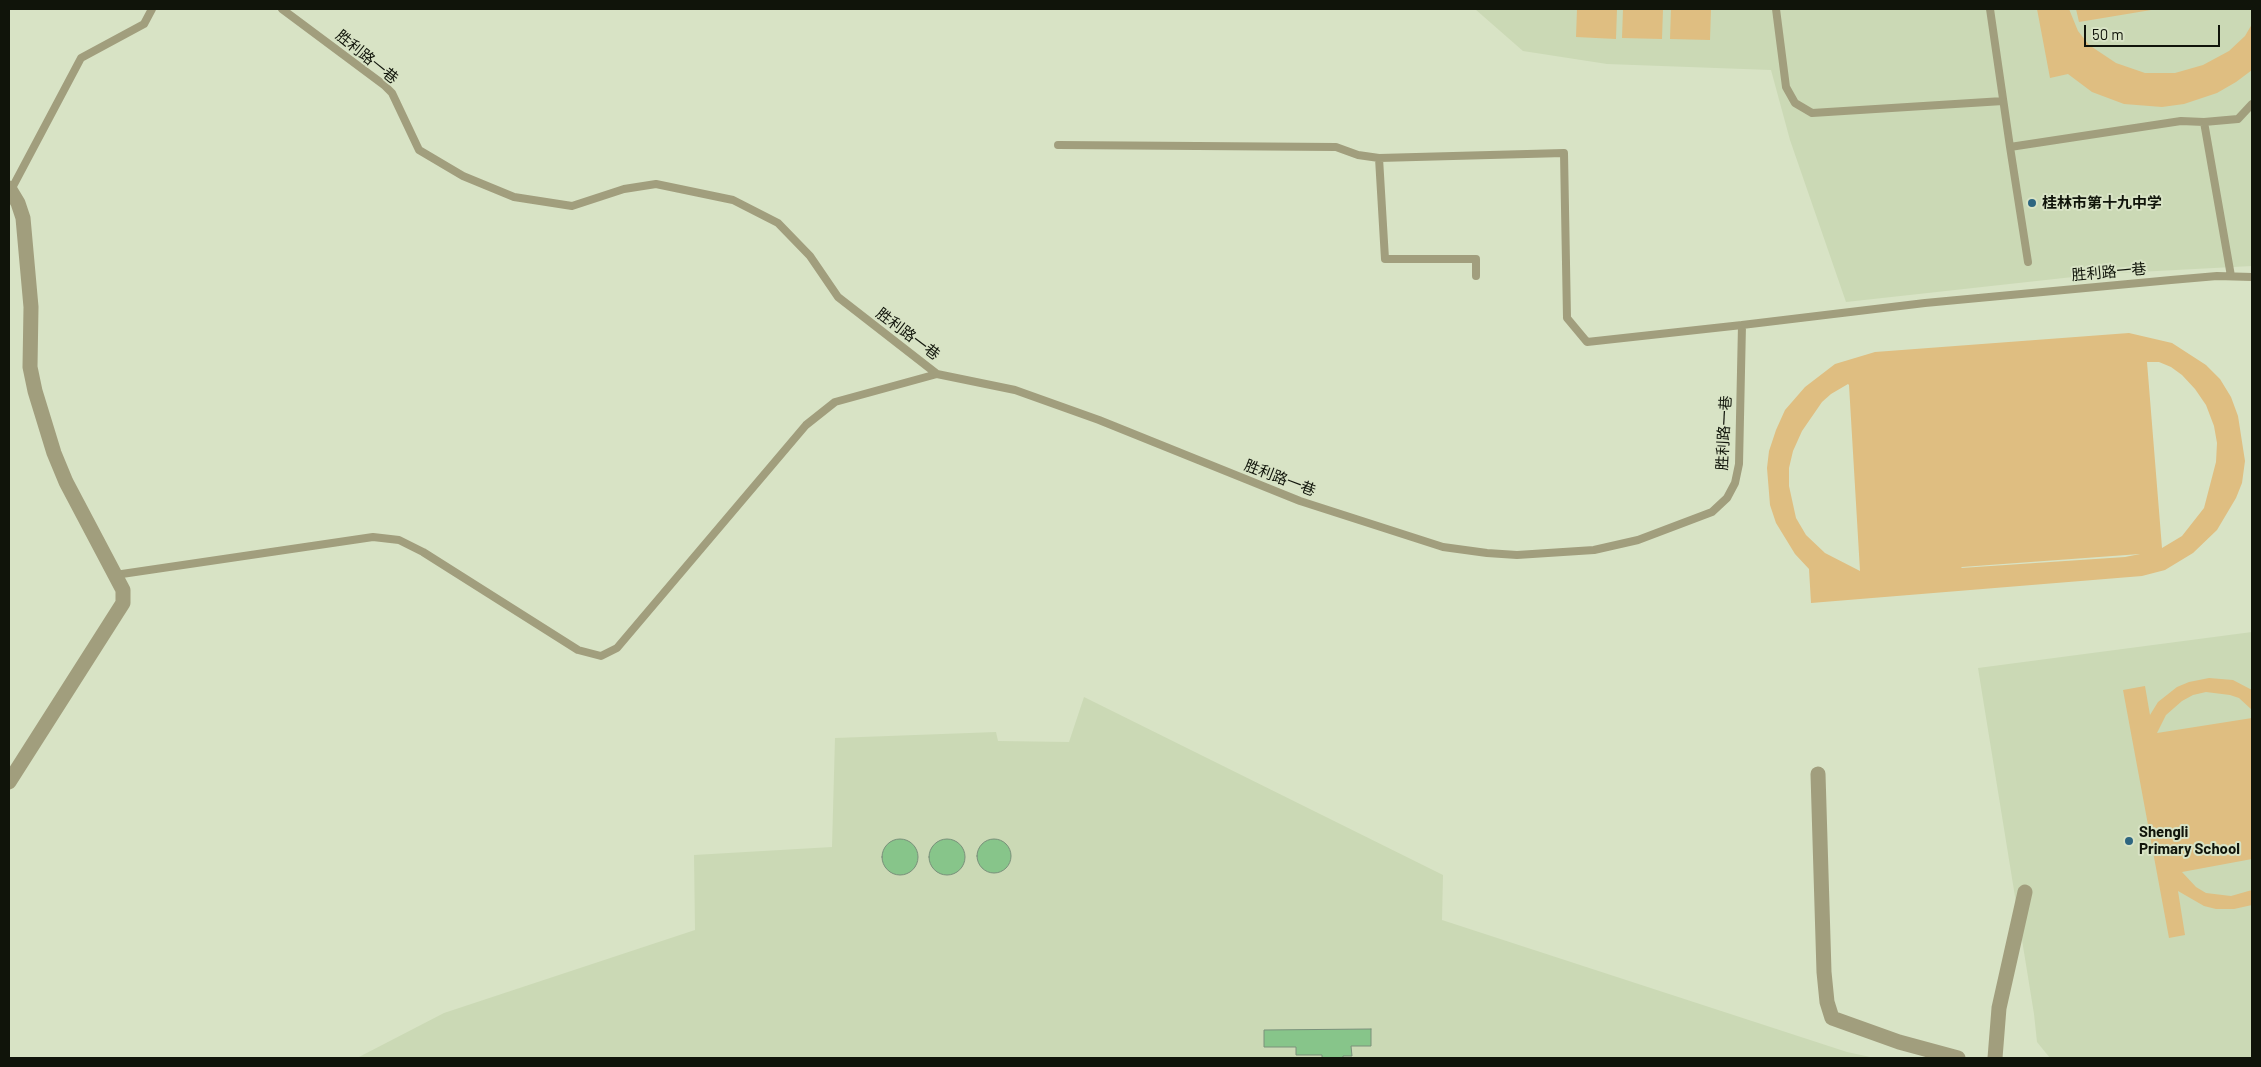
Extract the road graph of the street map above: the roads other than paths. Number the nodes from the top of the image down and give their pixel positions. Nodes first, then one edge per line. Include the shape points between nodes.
1 (152, 9) edge
2 (282, 9) edge
3 (1776, 9) edge
4 (1990, 9) edge
5 (2003, 101) junction
6 (2252, 104) edge
7 (2204, 122) junction
8 (1058, 145) dead end
9 (2010, 147) junction
10 (1379, 158) junction
11 (10, 189) edge
12 (2028, 262) dead end
13 (1476, 276) dead end
14 (2231, 276) junction
15 (2252, 278) edge
16 (1742, 325) junction
17 (938, 374) junction
18 (115, 575) junction
19 (1818, 774) dead end
20 (9, 782) edge
21 (2025, 892) dead end
22 (1958, 1058) edge
23 (1995, 1058) edge

1 - 11 lane via 144,24 82,58
2 - 17 lane, 胜利路一巷 via 384,85 392,93 419,150 463,176 514,197 572,206 624,189 656,184 733,200 778,223 810,256 838,297
3 - 5 lane via 1786,87 1795,103 1812,113
4 - 5 lane
5 - 9 lane
6 - 7 lane via 2238,119
7 - 9 lane via 2181,121
7 - 14 lane
8 - 10 lane via 1336,147
9 - 12 lane
10 - 13 lane via 1384,259 1476,259
10 - 16 lane via 1564,153 1567,318 1587,342
11 - 18 street via 23,218 31,307 30,367 35,391 66,482
14 - 15 lane, 胜利路一巷
14 - 16 lane, 胜利路一巷 via 1925,303
16 - 17 lane, 胜利路一巷 via 1739,464 1735,483 1727,498 1712,512 1638,540 1571,552 1502,554 1443,547 1300,501 1015,390
17 - 18 lane via 834,402 806,424 617,648 601,656 578,650 399,540 373,537
18 - 20 street via 123,590 123,603
19 - 22 street via 1824,972 1832,1018 1899,1042
21 - 23 street via 1999,1008

